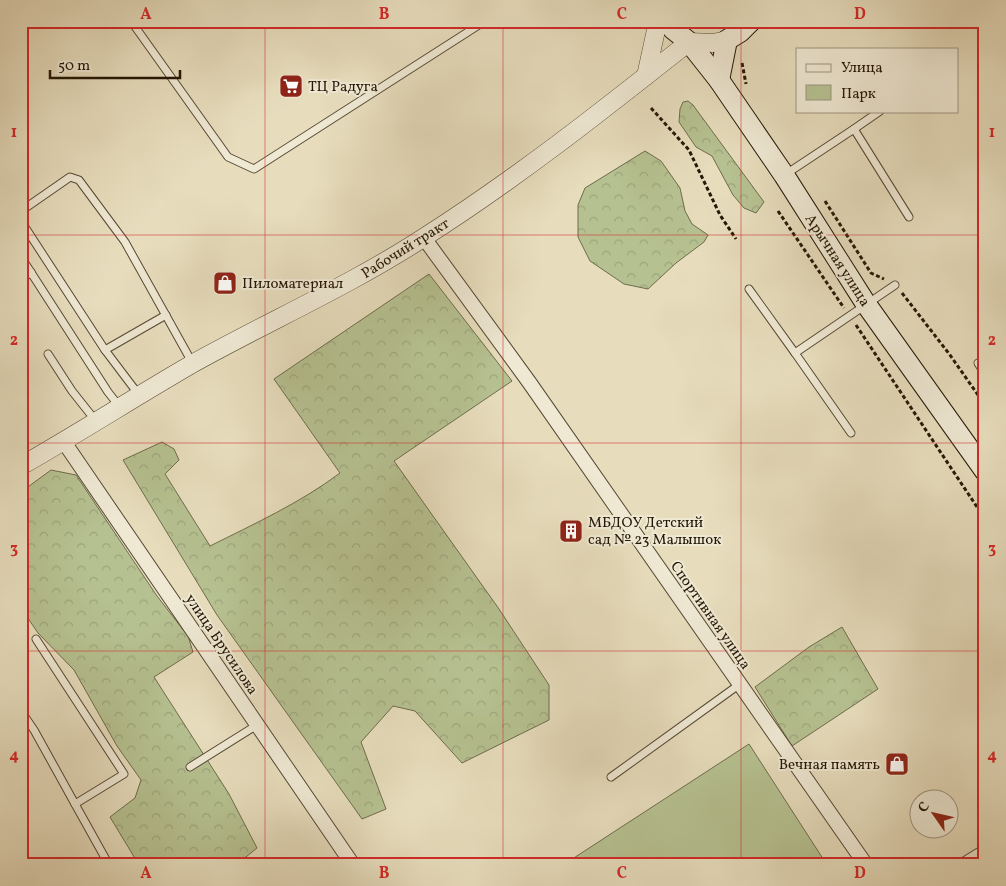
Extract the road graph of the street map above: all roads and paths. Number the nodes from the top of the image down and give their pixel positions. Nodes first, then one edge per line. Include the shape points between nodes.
1 (131, 21) edge
2 (485, 21) edge
3 (658, 21) edge
4 (666, 21) edge
5 (751, 21) edge
6 (727, 40) junction
7 (689, 42) junction
8 (741, 56) dead end
9 (646, 76) junction
10 (719, 80) junction
11 (751, 91) dead end
12 (651, 108) dead end
13 (879, 112) edge
14 (854, 129) junction
15 (784, 175) junction
16 (822, 197) dead end
17 (21, 211) edge
18 (778, 211) dead end
19 (909, 217) dead end
20 (21, 221) edge
21 (424, 238) junction
22 (736, 239) dead end
23 (21, 257) edge
24 (31, 272) junction
25 (21, 280) edge
26 (895, 285) junction
27 (750, 289) dead end
28 (866, 304) junction
29 (166, 314) junction
30 (849, 315) junction
31 (105, 350) junction
32 (48, 354) dead end
33 (795, 354) junction
34 (978, 363) dead end
35 (193, 364) junction
36 (985, 374) edge
37 (139, 396) junction
38 (985, 405) edge
39 (119, 407) junction
40 (95, 421) junction
41 (851, 433) dead end
42 (64, 442) junction
43 (982, 462) edge
44 (21, 466) edge
45 (985, 519) edge
46 (982, 592) dead end
47 (985, 596) edge
48 (36, 639) dead end
49 (740, 684) junction
50 (21, 711) edge
51 (257, 725) junction
52 (190, 767) dead end
53 (611, 777) dead end
54 (75, 804) junction
55 (985, 852) edge
56 (108, 865) edge
57 (353, 865) edge
58 (866, 865) edge
59 (964, 865) edge

1 - 2 lane via 228,157 254,170
3 - 9 street
4 - 7 main road
5 - 6 main road
6 - 7 street
6 - 10 main road
7 - 9 street, Рабочий тракт
7 - 10 main road, Арычная улица
8 - 11 path via 746,83
9 - 21 street, Рабочий тракт via 499,187
10 - 15 main road, Арычная улица
12 - 22 path via 689,150 720,215
13 - 14 lane
14 - 15 lane
14 - 19 lane
15 - 28 main road, Арычная улица
16 - 26 path via 871,273
17 - 29 lane via 70,177 79,180 126,242
18 - 30 path
20 - 31 lane
21 - 35 street, Рабочий тракт via 371,270
21 - 49 street, Спортивная улица
23 - 24 lane
24 - 25 lane
24 - 39 lane
26 - 28 lane
26 - 38 path
27 - 33 lane
28 - 30 lane
28 - 43 main road, Арычная улица
29 - 31 lane
29 - 35 lane
30 - 33 lane
30 - 45 path
31 - 37 lane
32 - 40 lane
33 - 41 lane
34 - 36 lane
35 - 37 street, Рабочий тракт
37 - 39 street, Рабочий тракт
39 - 40 street, Рабочий тракт
40 - 42 street, Рабочий тракт
42 - 44 street, Рабочий тракт
42 - 51 street, улица Брусилова
46 - 47 path
48 - 54 lane via 124,774
49 - 53 lane
49 - 58 street, Спортивная улица
50 - 54 lane
51 - 52 lane
51 - 57 street, улица Брусилова
54 - 56 lane
55 - 59 street

